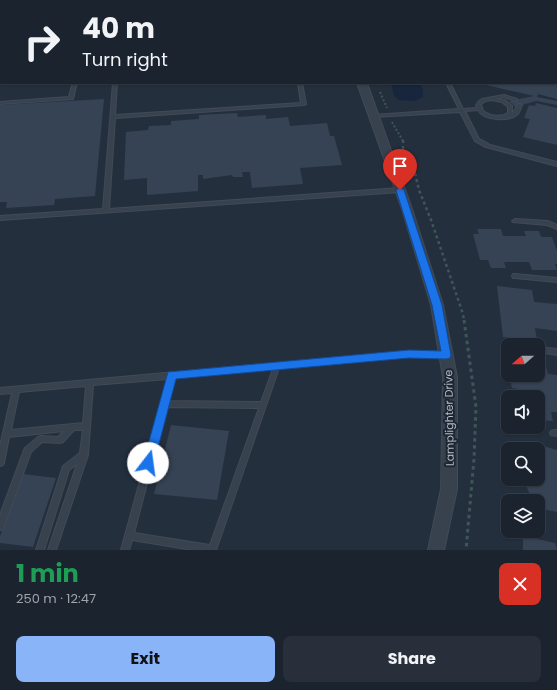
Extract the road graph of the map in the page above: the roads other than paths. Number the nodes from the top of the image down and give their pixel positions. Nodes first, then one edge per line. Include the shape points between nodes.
1 (75, 84) edge
2 (115, 84) edge
3 (300, 84) edge
4 (362, 84) edge
5 (449, 84) edge
6 (487, 99) junction
7 (514, 100) dead end
8 (0, 103) edge
9 (520, 106) dead end
10 (478, 109) junction
11 (462, 110) junction
12 (374, 116) junction
13 (112, 117) junction
14 (504, 117) junction
15 (557, 164) edge
16 (400, 190) junction
17 (106, 210) junction
18 (0, 218) edge
19 (515, 221) dead end
20 (557, 227) edge
21 (515, 276) dead end
22 (557, 280) edge
23 (547, 351) dead end
24 (557, 352) edge
25 (446, 355) junction
26 (277, 366) junction
27 (172, 375) junction
28 (90, 383) junction
29 (16, 389) junction
30 (0, 391) edge
31 (165, 404) junction
32 (263, 405) junction
33 (87, 426) junction
34 (73, 427) junction
35 (6, 434) junction
36 (84, 455) junction
37 (0, 463) edge
38 (0, 526) edge
39 (128, 536) junction
40 (212, 549) edge
41 (40, 550) edge
42 (52, 550) edge
43 (125, 550) edge
44 (436, 550) edge

1 - 8 lane via 71,98
2 - 13 lane
3 - 13 lane via 304,104
4 - 12 street, Lamplighter Drive
5 - 11 lane
6 - 7 lane via 499,96
6 - 10 lane via 479,103
6 - 14 lane via 507,104 511,110
9 - 14 lane via 514,115
10 - 11 lane
10 - 14 lane via 489,116
11 - 12 lane
11 - 15 lane via 478,140 488,146
12 - 16 street, Lamplighter Drive
13 - 17 lane
16 - 17 lane
16 - 25 street, Lamplighter Drive via 437,305
17 - 18 lane
19 - 20 lane via 548,223
21 - 22 lane
23 - 24 lane
25 - 26 lane via 409,354
25 - 44 street, Lamplighter Drive via 450,377 449,489
26 - 27 lane
26 - 32 lane
27 - 28 lane
27 - 31 lane
28 - 29 lane
28 - 33 lane
29 - 30 lane
29 - 35 lane
31 - 32 lane
31 - 39 lane
32 - 40 lane
33 - 34 lane
33 - 36 lane
34 - 35 lane
34 - 38 lane via 60,440 41,439 28,450
35 - 37 lane
36 - 41 lane via 66,468
36 - 42 lane
39 - 40 lane
39 - 43 lane

